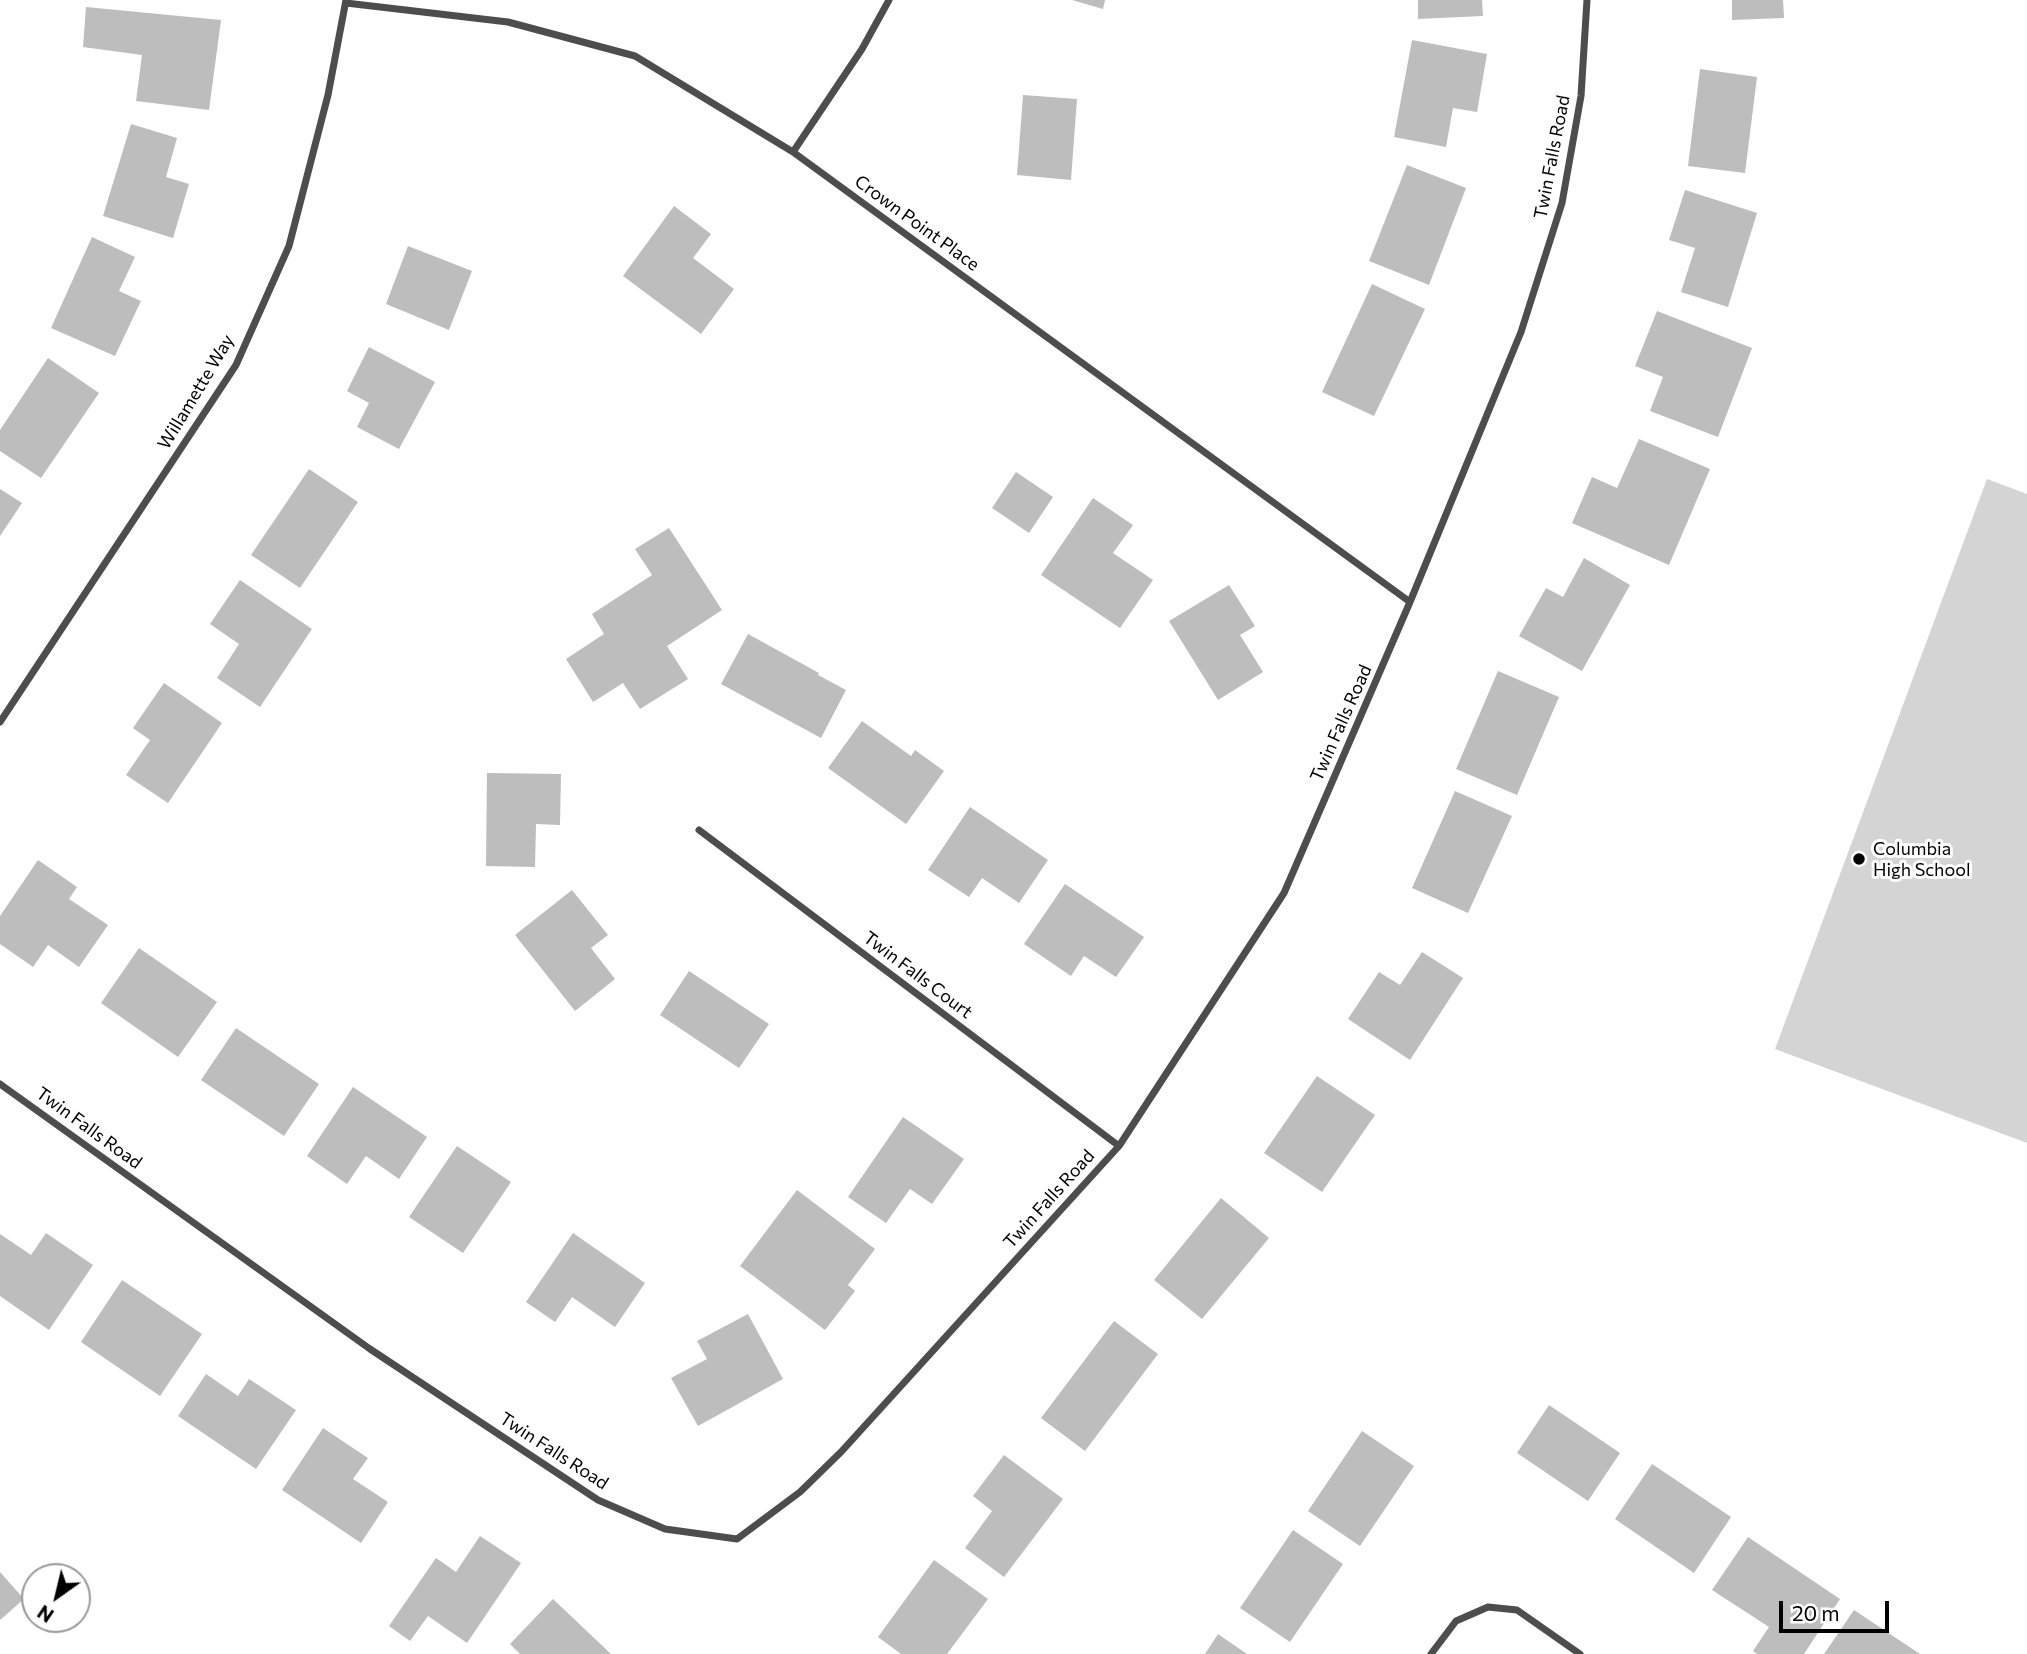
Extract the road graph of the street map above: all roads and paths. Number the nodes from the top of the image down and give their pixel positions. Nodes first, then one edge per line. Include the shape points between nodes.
1 (889, 0) edge
2 (1587, 0) edge
3 (346, 2) edge
4 (793, 152) junction
5 (1410, 602) junction
6 (0, 722) edge
7 (699, 830) dead end
8 (0, 1084) edge
9 (1119, 1146) junction
10 (1431, 1654) edge
11 (1580, 1654) edge

1 - 4 street
2 - 5 street, Twin Falls Road via 1581,96 1562,203 1521,332
3 - 4 street, Crown Point Place via 508,22 635,56
3 - 6 street, Willamette Way via 328,95 289,246 236,365
4 - 5 street, Crown Point Place
5 - 9 street, Twin Falls Road via 1284,893
7 - 9 street, Twin Falls Court
8 - 9 street, Twin Falls Road via 370,1349 598,1500 666,1529 737,1539 800,1492 841,1452
10 - 11 street via 1456,1620 1488,1607 1517,1610

